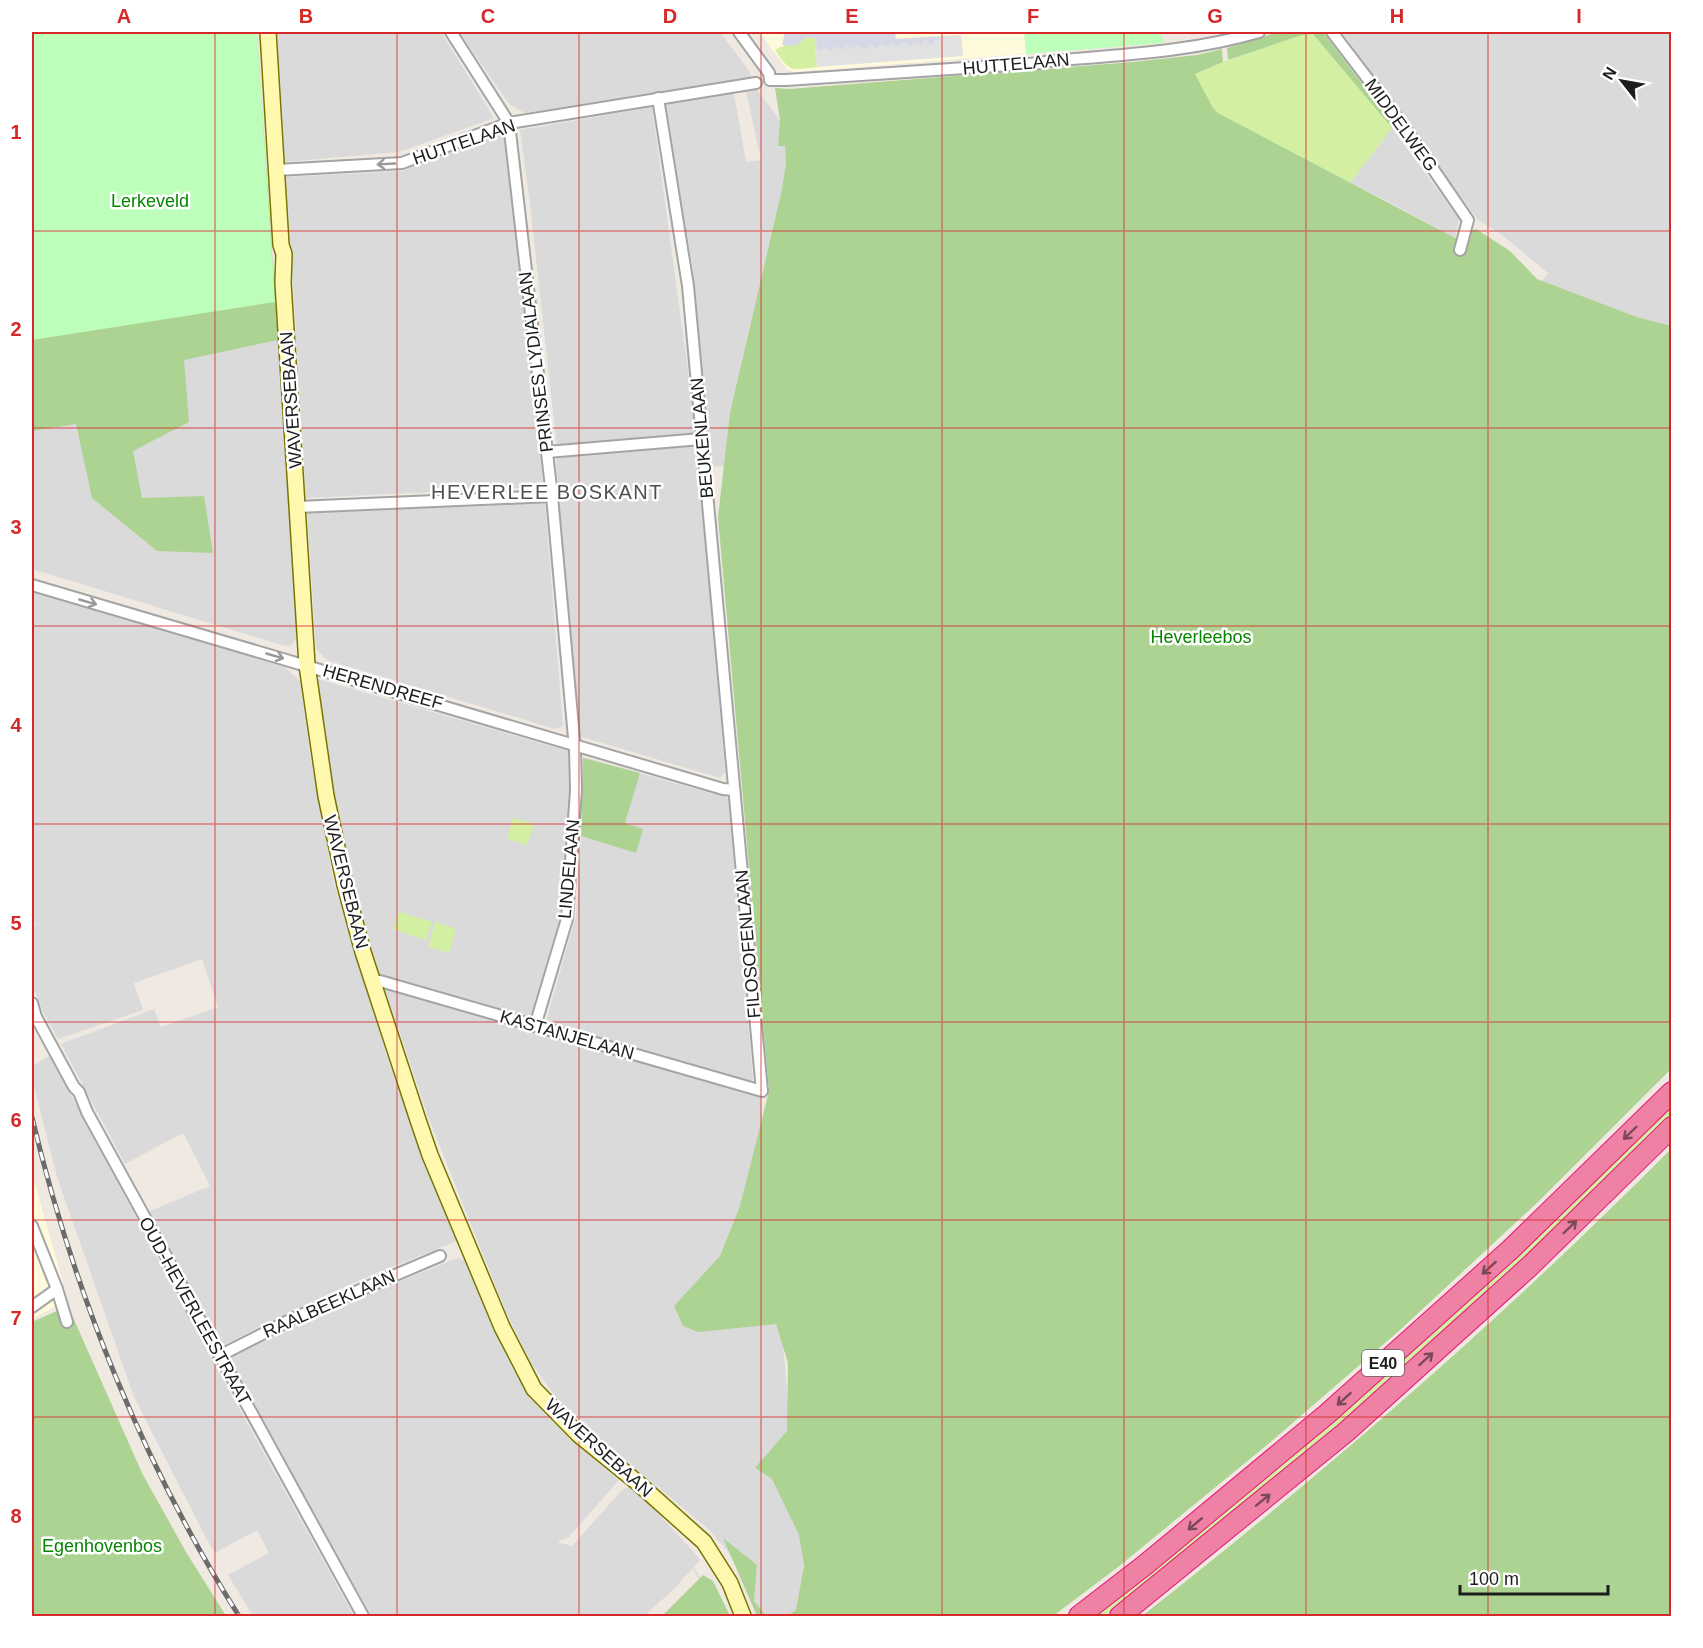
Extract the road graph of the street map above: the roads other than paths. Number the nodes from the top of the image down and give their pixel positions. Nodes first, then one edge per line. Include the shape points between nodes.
1 (268, 32) edge
2 (450, 32) edge
3 (739, 32) edge
4 (1259, 32) edge
5 (1332, 32) edge
6 (756, 83) dead end
7 (658, 98) junction
8 (509, 123) junction
9 (276, 170) junction
10 (1460, 250) dead end
11 (701, 439) junction
12 (547, 452) junction
13 (552, 496) junction
14 (297, 507) junction
15 (32, 585) edge
16 (307, 665) junction
17 (574, 744) junction
18 (734, 788) junction
19 (372, 982) junction
20 (32, 1003) edge
21 (535, 1026) junction
22 (762, 1091) joint
23 (1671, 1092) edge
24 (1671, 1127) edge
25 (32, 1226) edge
26 (440, 1256) dead end
27 (57, 1289) junction
28 (32, 1307) edge
29 (67, 1322) dead end
30 (219, 1356) junction
31 (363, 1617) edge
32 (743, 1617) edge
33 (1079, 1617) edge
34 (1120, 1617) edge

1 - 9 street, WAVERSEBAAN
2 - 8 street, PRINSES LYDIALAAN
3 - 4 street, HUTTELAAN via 770,80 1042,63 1178,49
5 - 10 street, MIDDELWEG via 1403,125 1468,220
6 - 7 street, HUTTELAAN
7 - 8 street, HUTTELAAN
7 - 11 street, BEUKENLAAN via 683,248
8 -> 9 street, HUTTELAAN via 402,163
8 - 12 street, PRINSES LYDIALAAN
9 - 14 street, WAVERSEBAAN
11 - 12 street
11 - 18 street, BEUKENLAAN
12 - 13 street, PRINSES LYDIALAAN
13 - 14 street
13 - 17 street, PRINSES LYDIALAAN
14 - 16 street, WAVERSEBAAN
15 -> 16 street, HERENDREEF
16 - 17 street, HERENDREEF
16 - 19 street, WAVERSEBAAN via 326,796
17 - 18 street, HERENDREEF via 723,789
17 - 21 street, LINDELAAN via 576,790 567,919
18 - 22 street, FILOSOFENLAAN
19 - 21 street, KASTANJELAAN via 380,981
19 - 32 street, WAVERSEBAAN via 430,1155 502,1327 534,1389 579,1435 704,1542 730,1583
20 - 30 street, OUD-HEVERLEESTRAAT via 36,1017
21 - 22 street, KASTANJELAAN
23 -> 33 highway, E40 via 1511,1249 1336,1406
34 -> 24 highway, E40 via 1346,1432 1530,1266
25 - 27 street
26 - 30 street, RAALBEEKLAAN via 314,1308
27 - 28 street
27 - 29 street
30 - 31 street, OUD-HEVERLEESTRAAT

